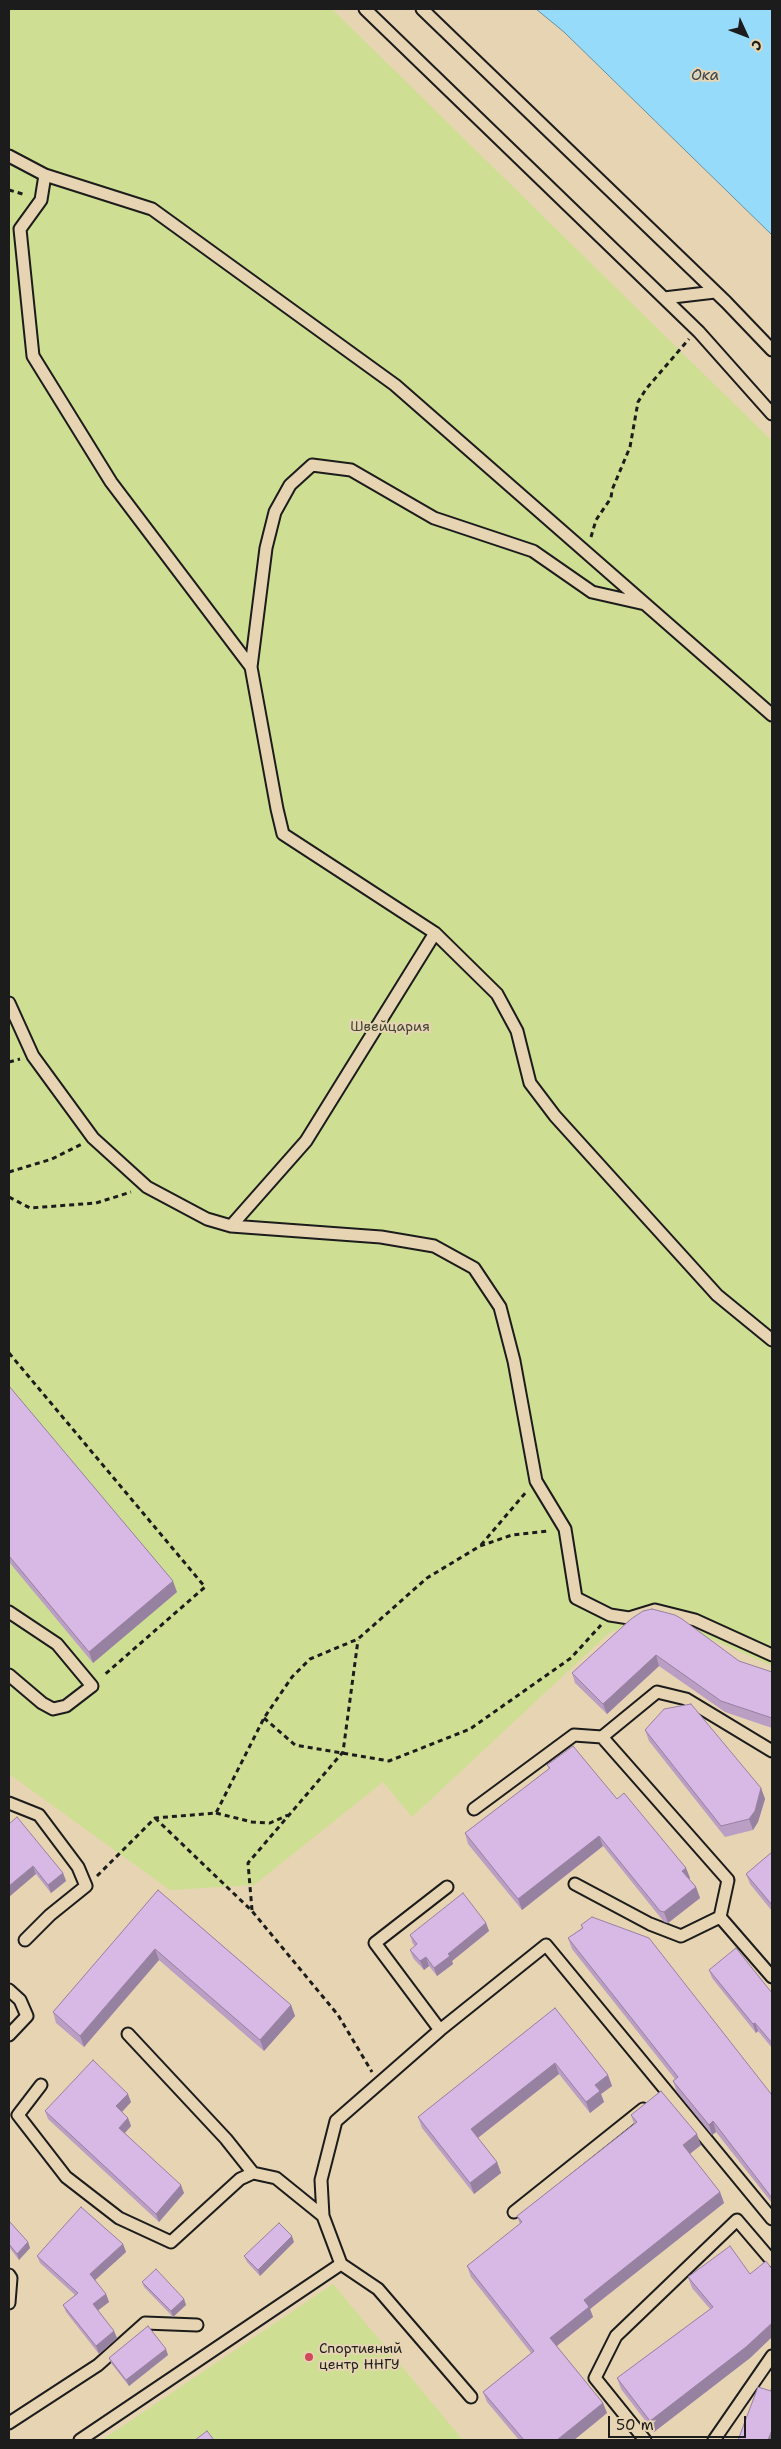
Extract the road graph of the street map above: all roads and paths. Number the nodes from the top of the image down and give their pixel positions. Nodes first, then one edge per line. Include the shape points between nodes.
1 (366, 9) edge
2 (422, 9) edge
3 (9, 156) edge
4 (46, 175) junction
5 (715, 292) junction
6 (664, 298) junction
7 (696, 329) junction
8 (772, 350) edge
9 (772, 414) edge
10 (587, 552) junction
11 (645, 604) junction
12 (251, 668) junction
13 (772, 715) edge
14 (435, 933) junction
15 (9, 1003) edge
16 (93, 1138) junction
17 (9, 1172) edge
18 (147, 1187) junction
19 (9, 1197) edge
20 (231, 1226) junction
21 (772, 1340) edge
22 (9, 1353) edge
23 (536, 1481) junction
24 (565, 1529) junction
25 (480, 1546) junction
26 (9, 1612) edge
27 (610, 1615) junction
28 (358, 1639) junction
29 (772, 1655) edge
30 (9, 1675) edge
31 (92, 1686) junction
32 (264, 1718) junction
33 (602, 1737) junction
34 (772, 1751) edge
35 (343, 1752) junction
36 (9, 1803) edge
37 (474, 1809) dead end
38 (216, 1813) junction
39 (291, 1814) junction
40 (155, 1818) junction
41 (575, 1884) dead end
42 (86, 1886) junction
43 (447, 1887) dead end
44 (252, 1911) junction
45 (720, 1917) junction
46 (25, 1940) dead end
47 (772, 1977) edge
48 (9, 1990) edge
49 (440, 2030) junction
50 (128, 2034) dead end
51 (9, 2035) edge
52 (379, 2083) junction
53 (40, 2085) dead end
54 (659, 2097) junction
55 (253, 2172) junction
56 (514, 2212) dead end
57 (323, 2216) junction
58 (772, 2219) edge
59 (772, 2261) edge
60 (341, 2264) junction
61 (9, 2275) edge
62 (9, 2303) edge
63 (197, 2325) dead end
64 (772, 2356) edge
65 (471, 2397) dead end
66 (9, 2423) edge
67 (80, 2440) edge
68 (645, 2440) edge
69 (714, 2440) edge

1 - 6 lane
2 - 5 lane
3 - 4 lane
4 - 10 lane via 152,209 395,385
4 - 12 lane via 41,200 20,229 33,356 111,482
5 - 6 lane
5 - 8 lane
6 - 7 lane
7 - 9 lane
7 - 10 path via 638,402 630,447 611,498 592,529
10 - 11 lane
11 - 12 lane via 592,592 533,551 434,518 351,470 312,465 290,485 275,512 266,548
11 - 13 lane
12 - 14 lane via 284,834
14 - 20 lane via 306,1141
14 - 21 lane via 497,994 517,1031 530,1083 555,1116 717,1295
15 - 16 lane via 34,1056
16 - 17 path via 52,1159
16 - 18 lane
18 - 19 path via 96,1203 30,1208
18 - 20 lane via 207,1219
20 - 23 lane via 381,1236 434,1246 474,1268 500,1307 514,1361
22 - 31 path via 206,1587
23 - 24 lane
23 - 25 path
24 - 25 path via 512,1535
24 - 27 lane via 576,1598
25 - 28 path via 427,1578
26 - 31 lane via 57,1644
27 - 29 lane via 629,1618 655,1610 695,1620
27 - 35 path via 571,1658 470,1729 389,1761
28 - 32 path via 310,1659 292,1677
28 - 35 path
30 - 31 lane via 53,1709 66,1706
32 - 35 path via 295,1745
32 - 38 path
33 - 34 lane via 657,1692 686,1699
33 - 37 lane via 574,1735
33 - 45 lane via 728,1880
35 - 39 path
36 - 42 lane via 39,1815 78,1867
38 - 39 path via 270,1823
38 - 40 path
39 - 44 path via 248,1863
40 - 42 path
40 - 44 path
41 - 45 lane via 650,1924 681,1936
42 - 46 lane
43 - 49 lane via 376,1943
44 - 52 path via 338,2015
45 - 47 lane
48 - 51 lane via 20,2000 27,2016
49 - 52 lane
49 - 54 lane via 546,1945
50 - 55 lane
52 - 57 lane via 336,2121 321,2180
53 - 55 lane via 18,2115 66,2177 119,2218 172,2242 240,2179
54 - 56 lane
54 - 58 lane
55 - 57 lane via 276,2178
57 - 60 lane
59 - 68 lane via 737,2220 616,2336 595,2378
60 - 65 lane via 378,2289
60 - 67 lane
61 - 62 lane
63 - 66 lane via 145,2323 98,2365
64 - 69 lane

